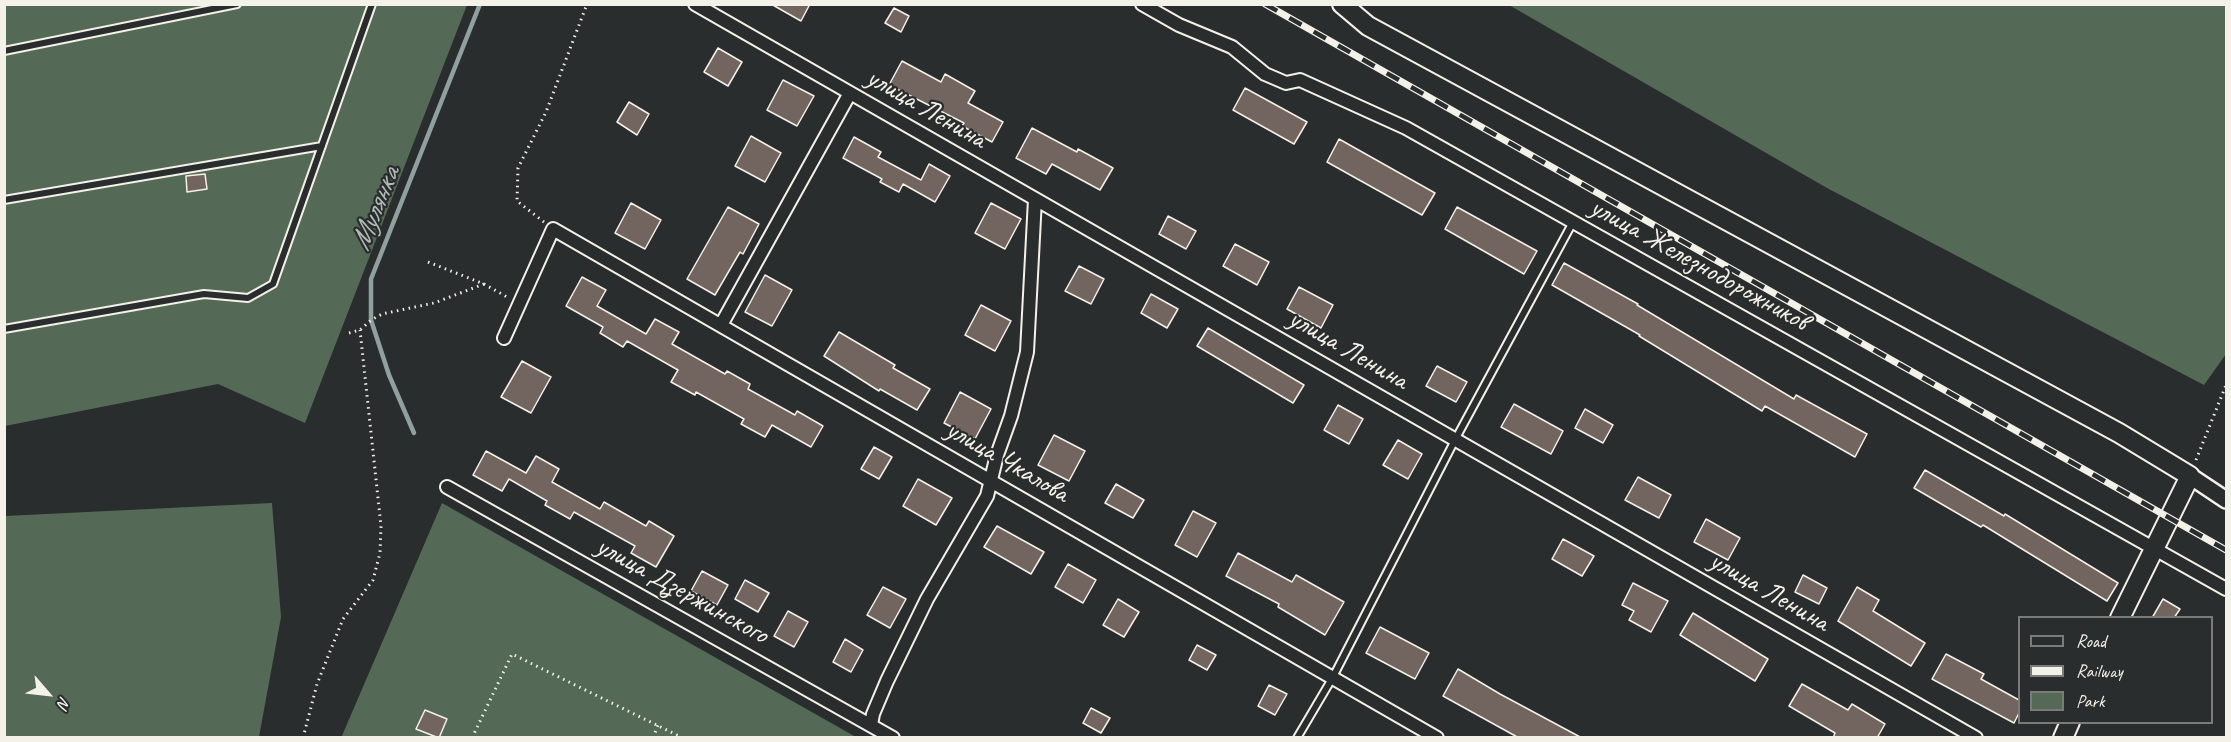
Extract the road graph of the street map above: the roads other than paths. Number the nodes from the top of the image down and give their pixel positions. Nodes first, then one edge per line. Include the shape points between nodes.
1 (237, 4) edge
2 (372, 4) edge
3 (695, 4) edge
4 (1142, 4) edge
5 (1342, 4) edge
6 (4, 51) edge
7 (850, 93) junction
8 (322, 146) junction
9 (1035, 199) junction
10 (4, 200) edge
11 (1574, 222) junction
12 (721, 326) junction
13 (4, 330) edge
14 (504, 338) dead end
15 (1455, 440) junction
16 (2190, 476) junction
17 (990, 480) junction
18 (447, 487) dead end
19 (2226, 500) edge
20 (2153, 549) junction
21 (2226, 589) edge
22 (2121, 616) edge
23 (1332, 678) junction
24 (871, 724) junction
25 (2070, 724) edge
26 (893, 738) edge
27 (1297, 738) edge
28 (1437, 738) edge
29 (1976, 738) edge
30 (2063, 738) edge

1 - 6 lane
2 - 8 lane
3 - 7 street, улица Ленина
4 - 11 street, улица Железнодорожников via 1232,47 1265,74 1286,83 1300,80 1406,128
5 - 16 main road via 1368,26 2119,433
7 - 9 street, улица Ленина
7 - 12 street
8 - 10 lane
8 - 13 lane via 273,284 248,298 204,294
9 - 15 street, улица Ленина
9 - 17 street via 1027,352
11 - 15 lane
11 - 20 street, улица Железнодорожников
12 - 14 street, улица Чкалова via 553,228
12 - 17 street, улица Чкалова
15 - 23 lane
15 - 29 street, улица Ленина
16 - 19 street
16 - 20 main road
17 - 23 street, улица Чкалова
17 - 24 street via 987,496 927,599 891,672
18 - 24 street, улица Дзержинского
20 - 21 street, улица Железнодорожников
20 - 22 main road
23 - 27 lane
23 - 28 street, улица Чкалова
24 - 26 street, улица Дзержинского
25 - 30 main road

